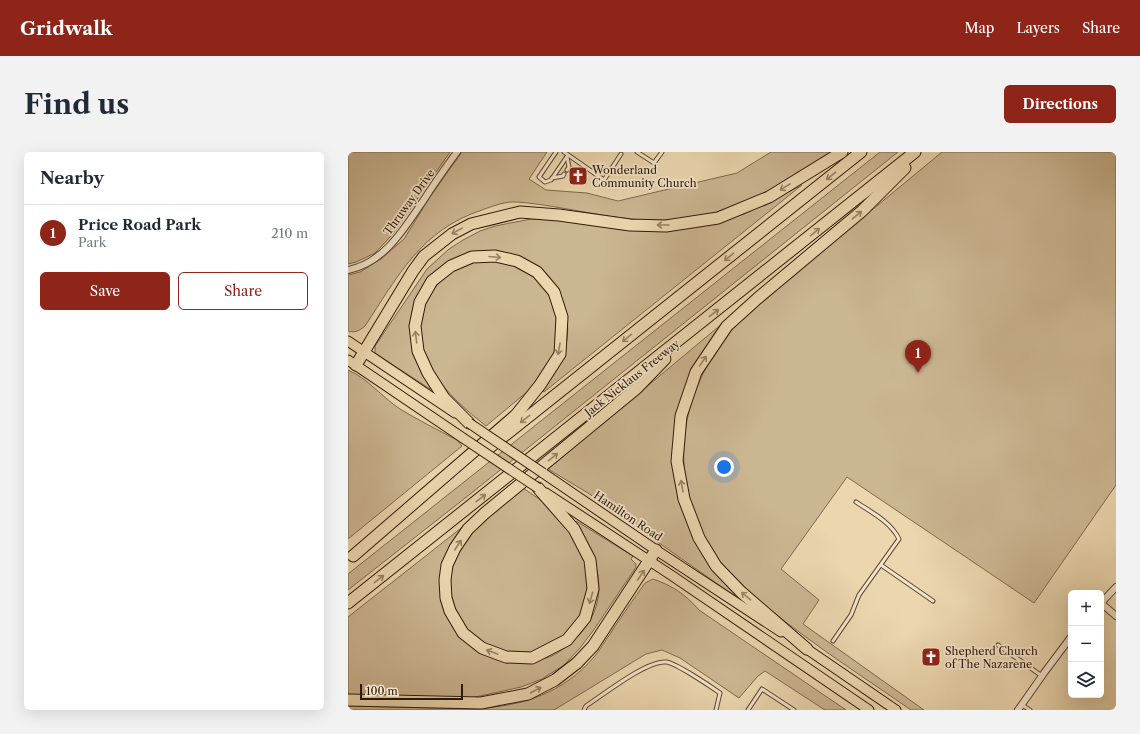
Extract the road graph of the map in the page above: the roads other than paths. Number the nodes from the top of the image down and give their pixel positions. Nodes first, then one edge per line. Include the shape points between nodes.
1 (457, 152) edge
2 (556, 152) edge
3 (564, 152) edge
4 (638, 152) edge
5 (662, 152) edge
6 (842, 152) edge
7 (861, 152) edge
8 (915, 152) edge
9 (921, 152) edge
10 (621, 154) dead end
11 (567, 156) junction
12 (567, 170) dead end
13 (564, 174) dead end
14 (552, 178) junction
15 (348, 270) edge
16 (692, 330) junction
17 (348, 341) edge
18 (364, 352) junction
19 (352, 362) edge
20 (470, 423) junction
21 (538, 488) junction
22 (856, 502) dead end
23 (656, 550) junction
24 (351, 558) edge
25 (650, 562) junction
26 (881, 565) junction
27 (1116, 587) edge
28 (933, 600) dead end
29 (1104, 600) edge
30 (348, 603) edge
31 (1104, 606) edge
32 (1116, 616) edge
33 (833, 641) dead end
34 (1068, 642) edge
35 (998, 645) dead end
36 (807, 649) junction
37 (1042, 676) junction
38 (348, 700) edge
39 (1020, 707) edge
40 (584, 710) edge
41 (716, 710) edge
42 (748, 710) edge
43 (794, 710) edge
44 (869, 710) edge
45 (896, 710) edge
46 (1030, 710) edge

1 - 15 street, Thruway Drive via 401,234 374,260
2 - 14 lane via 539,177 545,182
3 - 11 lane
4 - 5 lane via 654,163
6 -> 18 highway via 769,197 718,218 659,226 520,212 471,224 452,234 424,256
7 -> 24 highway
16 -> 8 highway, Jack Nicklaus Freeway
36 -> 9 highway via 741,592 716,566 699,538 684,499 677,461 681,416 696,372 727,326 862,211
10 - 11 lane via 604,180
11 - 12 lane
11 - 14 lane
13 - 14 lane
21 -> 16 highway via 574,529 590,560 593,589 585,618 567,640 532,658 506,657 482,648 463,632 450,611 445,580 447,565 455,548 468,529 485,513 637,388
30 -> 16 highway, Jack Nicklaus Freeway
17 - 18 main road, Hamilton Road
18 - 19 highway
18 - 20 main road, Hamilton Road
19 - 21 main road, bridge
20 - 23 main road, Hamilton Road, bridge
20 -> 24 highway via 444,398 428,373 418,351 415,326 420,302 432,281 451,266 472,257 495,256 517,261 537,272 554,292 562,317 560,354 516,415
21 - 25 main road
22 - 26 lane via 889,525 899,539
23 - 25 highway
23 - 36 main road, Hamilton Road
38 -> 25 highway via 481,703 528,694 555,680 577,663 593,646
25 - 44 main road
26 - 28 lane
26 - 33 lane via 859,596 851,615
27 - 29 street
31 - 32 street
34 - 37 street
35 - 37 lane
36 - 45 main road, Hamilton Road
37 - 39 street
39 - 46 lane
40 - 41 lane via 586,706 633,675 656,662 668,662 720,693
42 - 43 lane via 762,689

